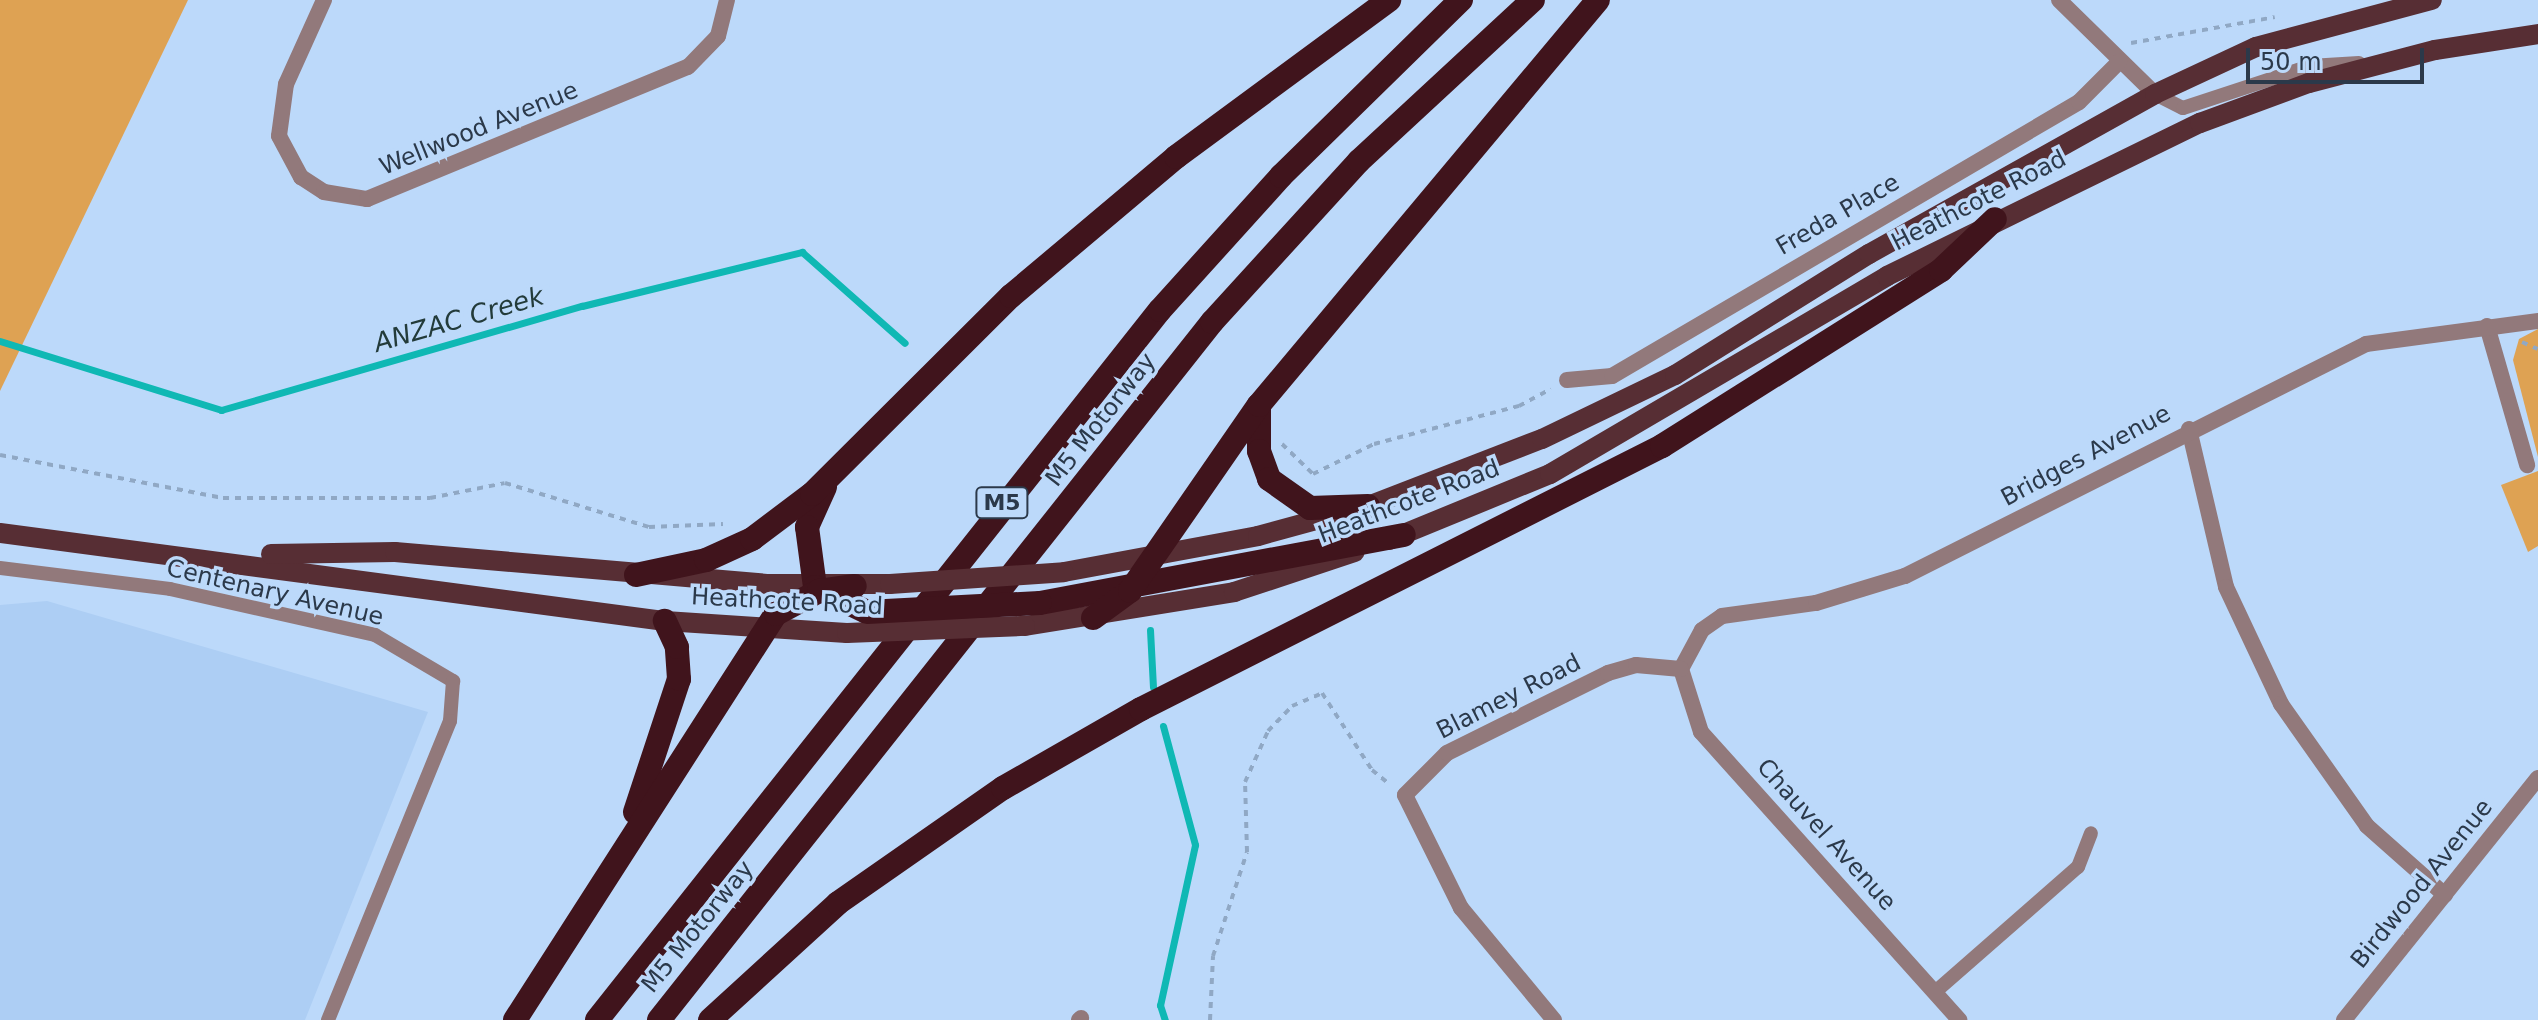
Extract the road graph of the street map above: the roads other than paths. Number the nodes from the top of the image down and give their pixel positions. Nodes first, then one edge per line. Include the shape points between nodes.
1 (324, 0) edge
2 (727, 0) edge
3 (1389, 0) edge
4 (1461, 0) edge
5 (1533, 0) edge
6 (1598, 0) edge
7 (2059, 0) edge
8 (2432, 0) edge
9 (2383, 7) edge
10 (2538, 34) edge
11 (2392, 61) junction
12 (2119, 62) junction
13 (2155, 94) junction
14 (1995, 219) junction
15 (2538, 321) edge
16 (2487, 326) junction
17 (1567, 380) road end
18 (1259, 405) junction
19 (2189, 429) junction
20 (839, 465) junction
21 (2527, 465) dead end
22 (1368, 506) junction
23 (0, 533) edge
24 (1404, 535) junction
25 (207, 555) junction
26 (1155, 557) junction
27 (0, 568) edge
28 (636, 575) junction
29 (855, 586) joint
30 (817, 589) junction
31 (1131, 589) junction
32 (1093, 618) junction
33 (665, 621) junction
34 (764, 631) junction
35 (1681, 669) junction
36 (2538, 778) edge
37 (2091, 833) dead end
38 (614, 862) junction
39 (2445, 895) junction
40 (1935, 992) junction
41 (328, 1020) edge
42 (515, 1020) edge
43 (597, 1020) edge
44 (659, 1020) edge
45 (710, 1020) edge
46 (1554, 1020) edge
47 (1959, 1020) edge
48 (2344, 1020) edge

1 - 2 street, Wellwood Avenue via 286,84 279,136 301,177 324,192 367,199 688,67 718,36
3 - 20 highway via 1176,157 1035,276
4 - 43 highway, M5 Motorway / M5 via 1281,176 1160,310
5 - 44 highway, M5 Motorway / M5 via 1359,161 1212,322
6 - 18 highway
7 - 12 street
8 - 9 main road, Heathcote Road
9 - 13 main road, Heathcote Road via 2256,47
10 - 11 main road, Heathcote Road
11 - 13 lane via 2310,66 2183,108
11 - 14 main road, Heathcote Road via 2200,123
12 - 13 street
12 - 17 street, Freda Place via 2079,102 1612,376
13 - 22 main road, Heathcote Road via 1869,254 1675,375 1542,439
14 - 24 main road, Heathcote Road via 1632,430
14 - 45 highway via 1941,270 1662,446 1141,709 1015,780 838,903
15 - 16 street, Bridges Avenue
16 - 19 street, Bridges Avenue via 2366,344
16 - 21 street
18 - 22 highway via 1259,451 1269,479 1310,508
18 - 26 highway
19 - 35 street, Bridges Avenue via 1905,576 1816,603 1722,616 1702,630
19 - 39 street via 2226,587 2281,704 2367,826
20 - 28 highway via 752,539 706,560
20 - 30 highway via 807,527
22 - 26 main road, Heathcote Road
23 - 25 main road, Heathcote Road
24 - 31 highway
24 - 32 main road, Heathcote Road via 1234,592
25 - 28 main road, Heathcote Road via 395,552
25 - 33 main road, Heathcote Road
26 - 29 main road, Heathcote Road, bridge via 1064,572
26 - 31 highway
27 - 41 lane, Centenary Avenue via 170,589 375,635 453,681 450,721
28 - 30 main road, Heathcote Road
29 - 30 highway
30 - 31 highway, bridge via 867,612 1040,603
30 - 34 highway via 789,603
31 - 32 highway
32 - 34 main road, Heathcote Road, bridge via 1025,626
33 - 34 main road, Heathcote Road
33 - 38 highway via 677,647 679,679 657,760
34 - 38 highway
35 - 40 street, Chauvel Avenue via 1701,732
35 - 46 street, Blamey Road via 1636,665 1608,673 1447,753 1405,795 1461,908
36 - 39 street, Birdwood Avenue
37 - 40 lane via 2078,867
38 - 42 highway
39 - 48 street, Birdwood Avenue
40 - 47 street, Chauvel Avenue

